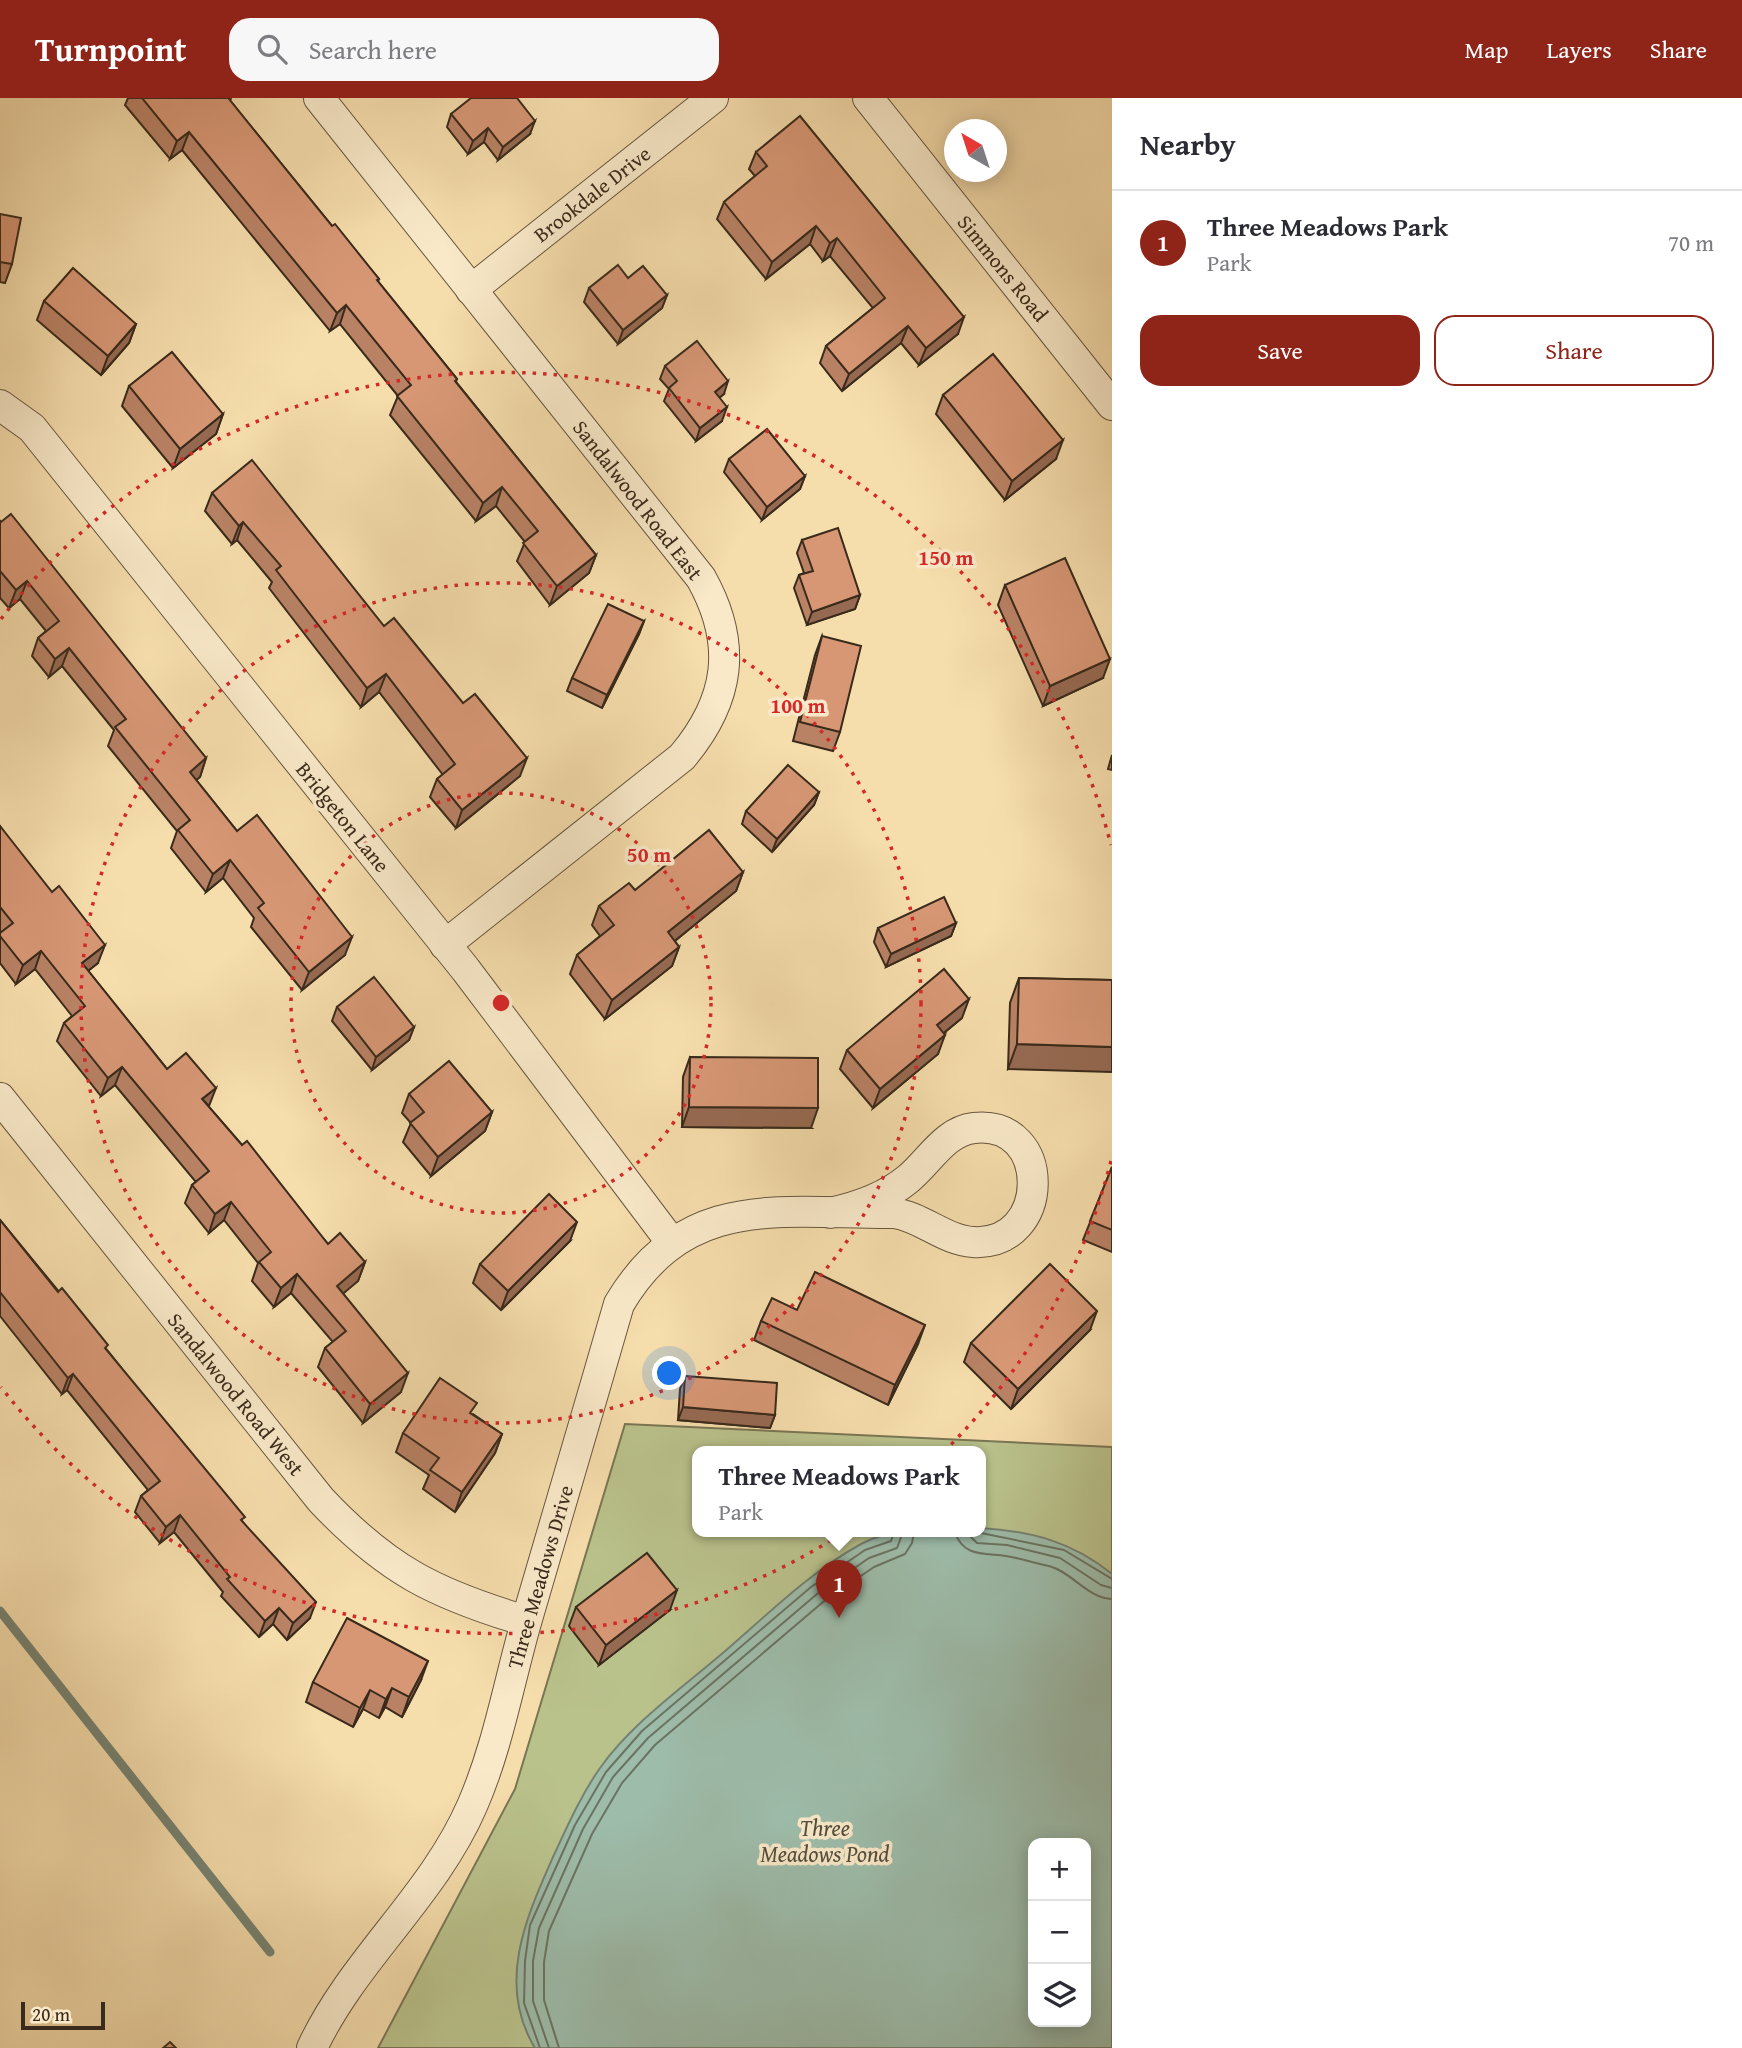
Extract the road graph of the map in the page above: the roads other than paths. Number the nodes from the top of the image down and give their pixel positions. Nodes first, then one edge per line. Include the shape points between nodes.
1 (319, 98) edge
2 (713, 98) edge
3 (868, 98) edge
4 (471, 290) junction
5 (0, 405) edge
6 (1112, 405) edge
7 (445, 945) junction
8 (0, 1098) edge
9 (830, 1213) junction
10 (672, 1243) junction
11 (526, 1621) junction
12 (312, 2048) edge

1 - 4 street, Sandalwood Road East
2 - 4 street, Brookdale Drive
3 - 6 street, Simmons Road
4 - 7 street, Sandalwood Road East via 701,578 719,617 725,660 717,702 682,757
5 - 7 street, Bridgeton Lane via 32,428
7 - 10 street, Bridgeton Lane
8 - 11 street, Sandalwood Road West via 350,1531 417,1581
9 - 9 street, Three Meadows Drive via 907,1215 958,1238 987,1241 1010,1230 1029,1211 1033,1195 1030,1164 1011,1136 1000,1130 971,1128 943,1144 890,1191 866,1204
9 - 10 street, Three Meadows Drive via 730,1216 701,1225
10 - 11 street, Three Meadows Drive via 636,1275 619,1304
11 - 12 street, Three Meadows Drive via 494,1746 467,1818 437,1872 348,1989

